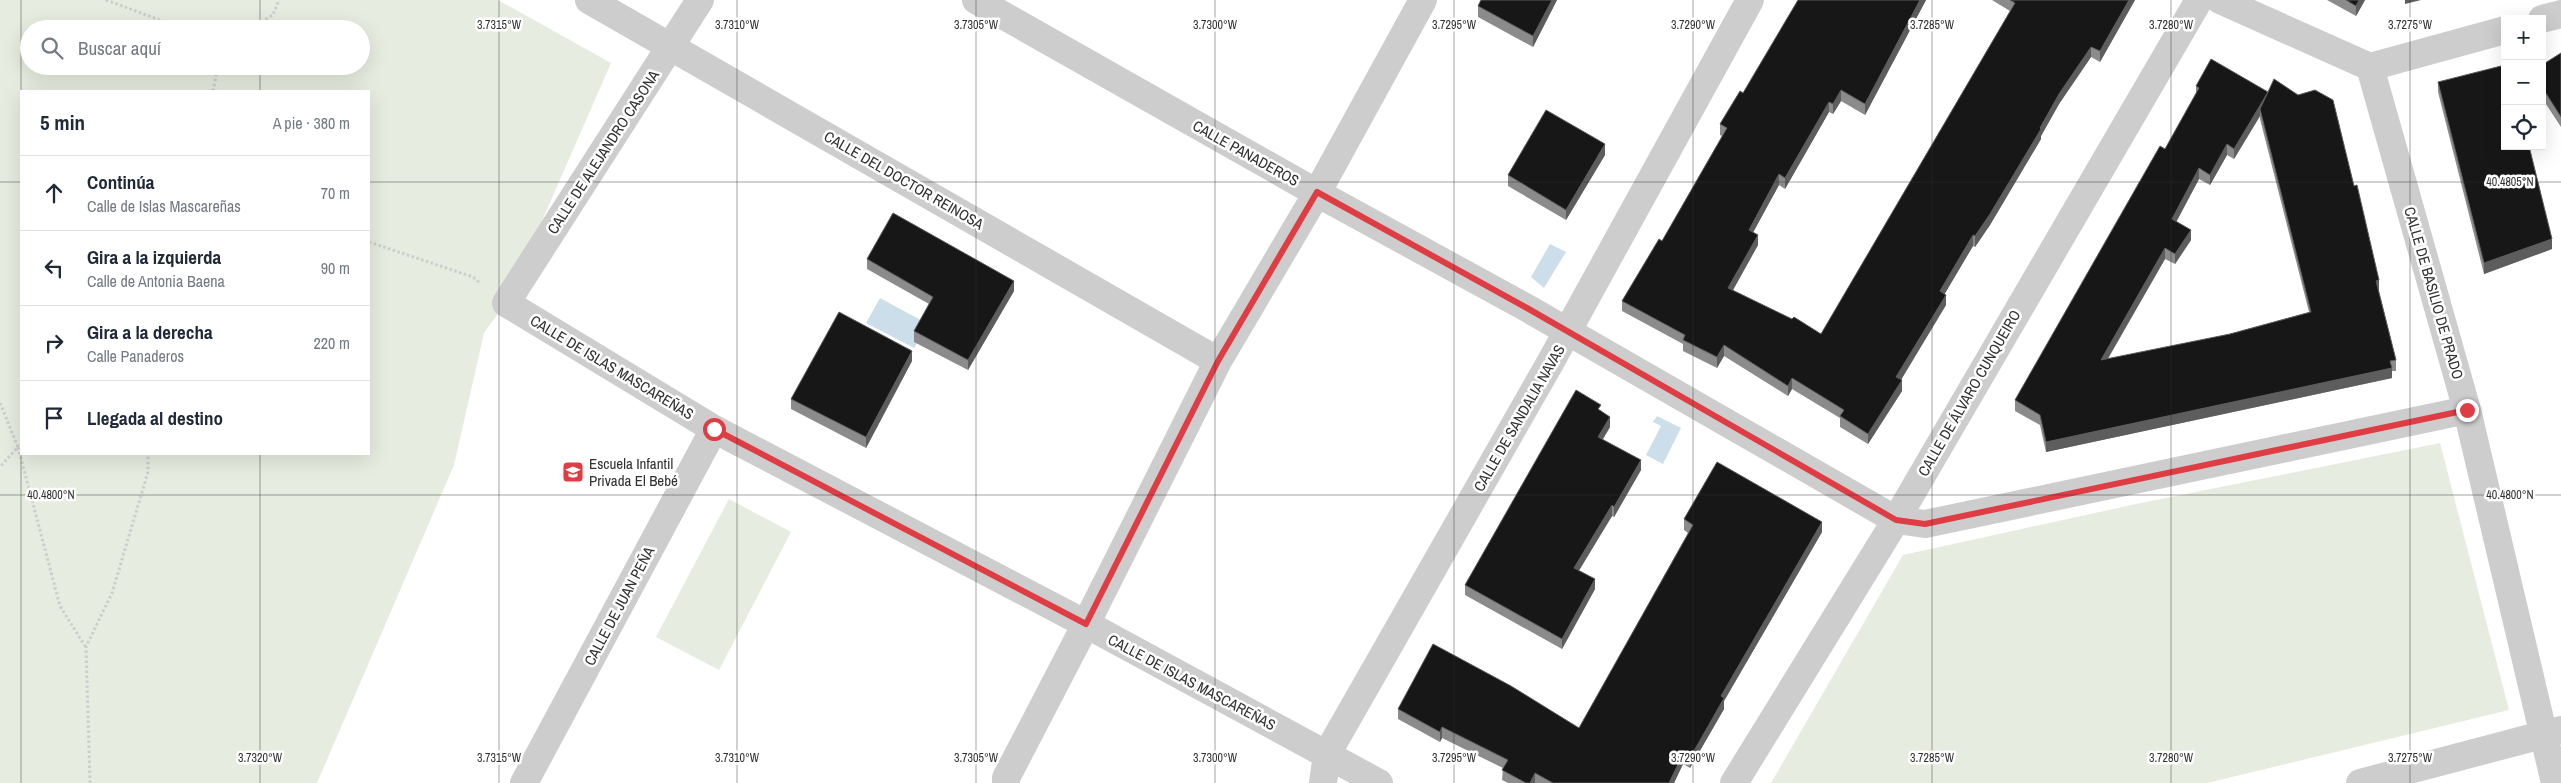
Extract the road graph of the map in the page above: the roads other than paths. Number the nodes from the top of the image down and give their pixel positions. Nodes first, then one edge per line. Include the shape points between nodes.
1 (589, 0) edge
2 (700, 0) edge
3 (976, 0) edge
4 (1423, 0) edge
5 (1750, 0) edge
6 (2199, 0) edge
7 (2220, 0) edge
8 (2561, 14) edge
9 (2546, 18) edge
10 (2501, 31) edge
11 (670, 47) junction
12 (2370, 67) junction
13 (1317, 192) junction
14 (506, 303) joint
15 (1567, 332) junction
16 (1218, 361) junction
17 (2467, 410) junction
18 (714, 429) junction
19 (1896, 520) junction
20 (1086, 624) junction
21 (2553, 733) edge
22 (1327, 754) junction
23 (524, 783) edge
24 (1006, 783) edge
25 (1323, 783) edge
26 (1379, 783) edge
27 (1734, 783) edge
28 (2360, 783) edge
29 (2555, 783) edge

1 - 11 street, CALLE DEL DOCTOR REINOSA
2 - 11 street, CALLE DE ALEJANDRO CASONA
3 - 13 street, CALLE PANADEROS
4 - 13 street
5 - 15 street, CALLE DE SANDALIA NAVAS
6 - 19 street, CALLE DE ÁLVARO CUNQUEIRO
7 - 12 street
8 - 9 street
10 - 12 street
11 - 14 street, CALLE DE ALEJANDRO CASONA
11 - 16 street, CALLE DEL DOCTOR REINOSA
12 - 17 street, CALLE DE BASILIO DE PRADO
13 - 15 street, CALLE PANADEROS
13 - 16 street
14 - 18 street, CALLE DE ISLAS MASCAREÑAS
15 - 19 street, CALLE PANADEROS
15 - 22 street, CALLE DE SANDALIA NAVAS
16 - 20 street
17 - 19 street, CALLE PANADEROS via 1925,524
17 - 21 street, CALLE DE BASILIO DE PRADO
18 - 20 street, CALLE DE ISLAS MASCAREÑAS
18 - 23 street, CALLE DE JUAN PEÑA
19 - 27 street, CALLE DE ÁLVARO CUNQUEIRO
20 - 22 street, CALLE DE ISLAS MASCAREÑAS
20 - 24 street
21 - 28 street
21 - 29 street, CALLE DE BASILIO DE PRADO
22 - 25 street
22 - 26 street, CALLE DE ISLAS MASCAREÑAS

